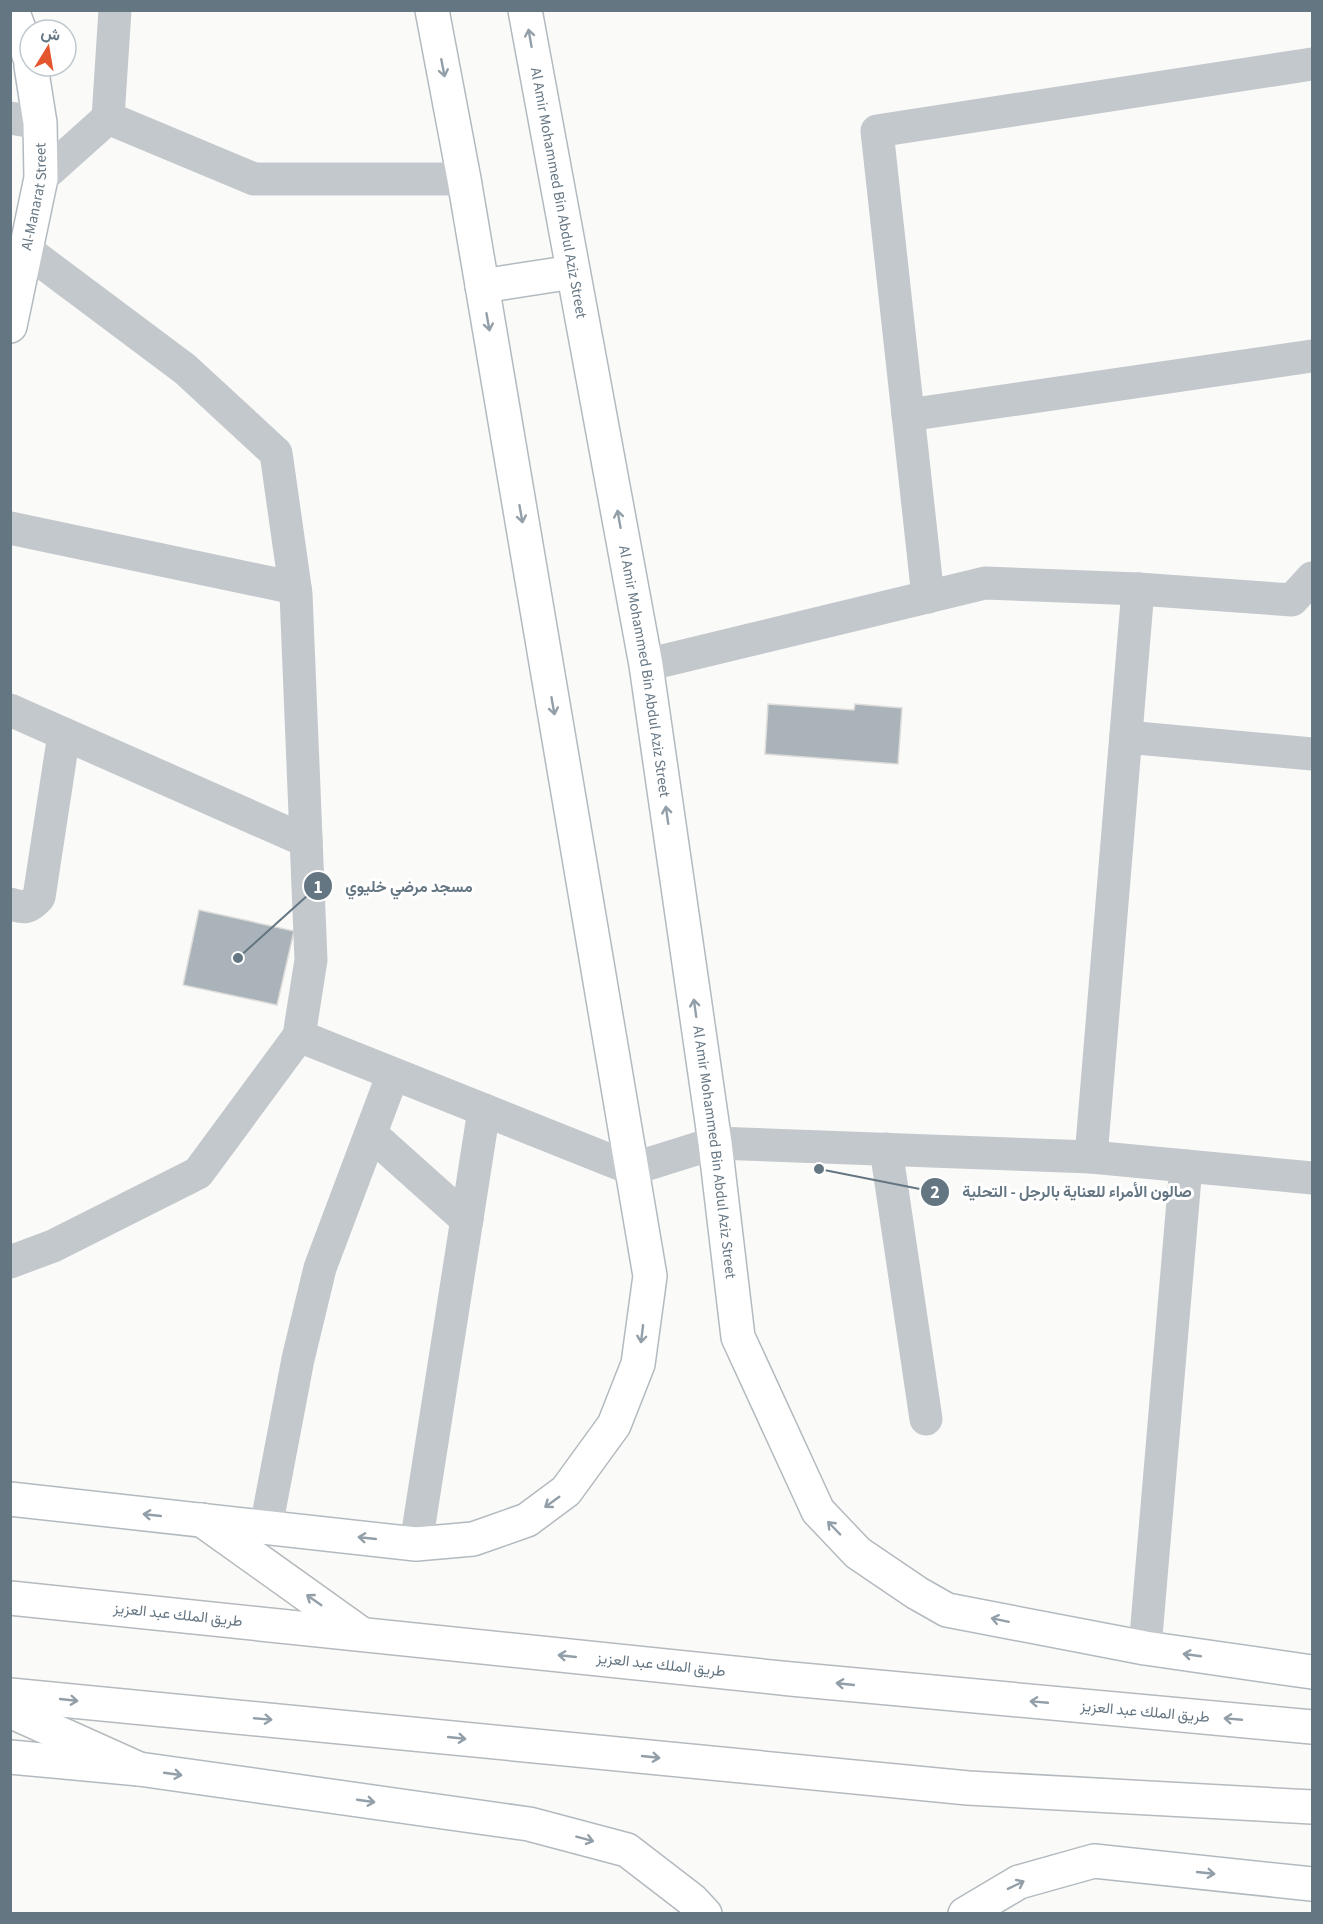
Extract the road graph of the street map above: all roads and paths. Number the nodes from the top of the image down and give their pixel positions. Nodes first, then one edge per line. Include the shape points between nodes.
1 (12, 10) edge
2 (115, 10) edge
3 (432, 10) edge
4 (525, 10) edge
5 (18, 26) edge
6 (1312, 64) edge
7 (30, 78) edge
8 (108, 118) junction
9 (25, 121) edge
10 (41, 178) junction
11 (464, 179) junction
12 (26, 250) junction
13 (573, 272) junction
14 (482, 286) junction
15 (10, 326) edge
16 (1312, 356) edge
17 (908, 415) junction
18 (10, 528) edge
19 (1312, 578) edge
20 (295, 588) junction
21 (1138, 589) junction
22 (927, 597) junction
23 (646, 665) junction
24 (10, 710) edge
25 (64, 734) junction
26 (1126, 736) junction
27 (1312, 754) edge
28 (306, 841) junction
29 (10, 904) edge
30 (299, 1036) junction
31 (393, 1074) junction
32 (484, 1110) junction
33 (371, 1134) junction
34 (715, 1143) junction
35 (886, 1149) junction
36 (1091, 1157) junction
37 (1186, 1166) junction
38 (632, 1169) junction
39 (1312, 1178) edge
40 (467, 1220) junction
41 (10, 1262) edge
42 (927, 1419) dead end
43 (10, 1499) edge
44 (202, 1520) junction
45 (266, 1527) junction
46 (416, 1544) junction
47 (10, 1598) edge
48 (362, 1634) junction
49 (1145, 1648) junction
50 (1312, 1672) edge
51 (10, 1695) edge
52 (10, 1711) edge
53 (1312, 1711) edge
54 (1266, 1722) junction
55 (1312, 1727) edge
56 (10, 1757) edge
57 (139, 1769) junction
58 (1312, 1807) edge
59 (1312, 1884) edge
60 (705, 1914) edge
61 (965, 1914) edge

1 - 5 main road
2 - 8 street
3 -> 11 main road
13 -> 4 main road, Al Amir Mohammed Bin Abdul Aziz Street
6 - 17 street via 877,131
7 - 9 main road, Al-Manarat Street
8 - 10 street
8 - 11 street via 254,179
9 - 10 main road, Al-Manarat Street
10 - 12 main road, Al-Manarat Street
11 - 14 main road
12 - 15 main road, Al-Manarat Street
12 - 20 street via 185,369 276,453
13 - 14 main road
23 -> 13 main road, Al Amir Mohammed Bin Abdul Aziz Street
14 -> 38 main road
16 - 17 street
17 - 22 street
18 - 20 street
19 - 21 street via 1292,600
20 - 28 street
21 - 22 street via 985,583
21 - 26 street
22 - 23 street
34 -> 23 main road, Al Amir Mohammed Bin Abdul Aziz Street
24 - 25 street
25 - 28 street
25 - 29 street via 39,897 25,908
26 - 27 street
26 - 36 street
28 - 30 street via 311,960
30 - 31 street
30 - 41 street via 198,1173 52,1246
31 - 32 street
31 - 33 street
32 - 38 street
32 - 40 street
33 - 40 street
33 - 45 street via 320,1268
34 - 35 street
34 - 38 street
49 -> 34 main road, Al Amir Mohammed Bin Abdul Aziz Street via 947,1610 858,1553 818,1511 738,1337
35 - 36 street
35 - 42 street
36 - 37 street
37 - 39 street
37 - 49 street
38 -> 46 main road via 650,1276 638,1364 614,1425 566,1491 527,1520 473,1539
40 - 46 street
44 -> 43 main road
44 - 45 main road
48 -> 44 main road
46 -> 45 main road
47 - 48 main road, طريق الملك عبد العزيز
54 -> 48 main road, طريق الملك عبد العزيز via 791,1679
50 -> 49 main road, Al Amir Mohammed Bin Abdul Aziz Street
51 -> 58 main road via 968,1788
52 - 57 main road
53 - 54 main road
54 - 55 main road, طريق الملك عبد العزيز
56 - 57 main road
57 -> 60 main road via 529,1824 627,1850
61 -> 59 main road via 1019,1882 1094,1861

